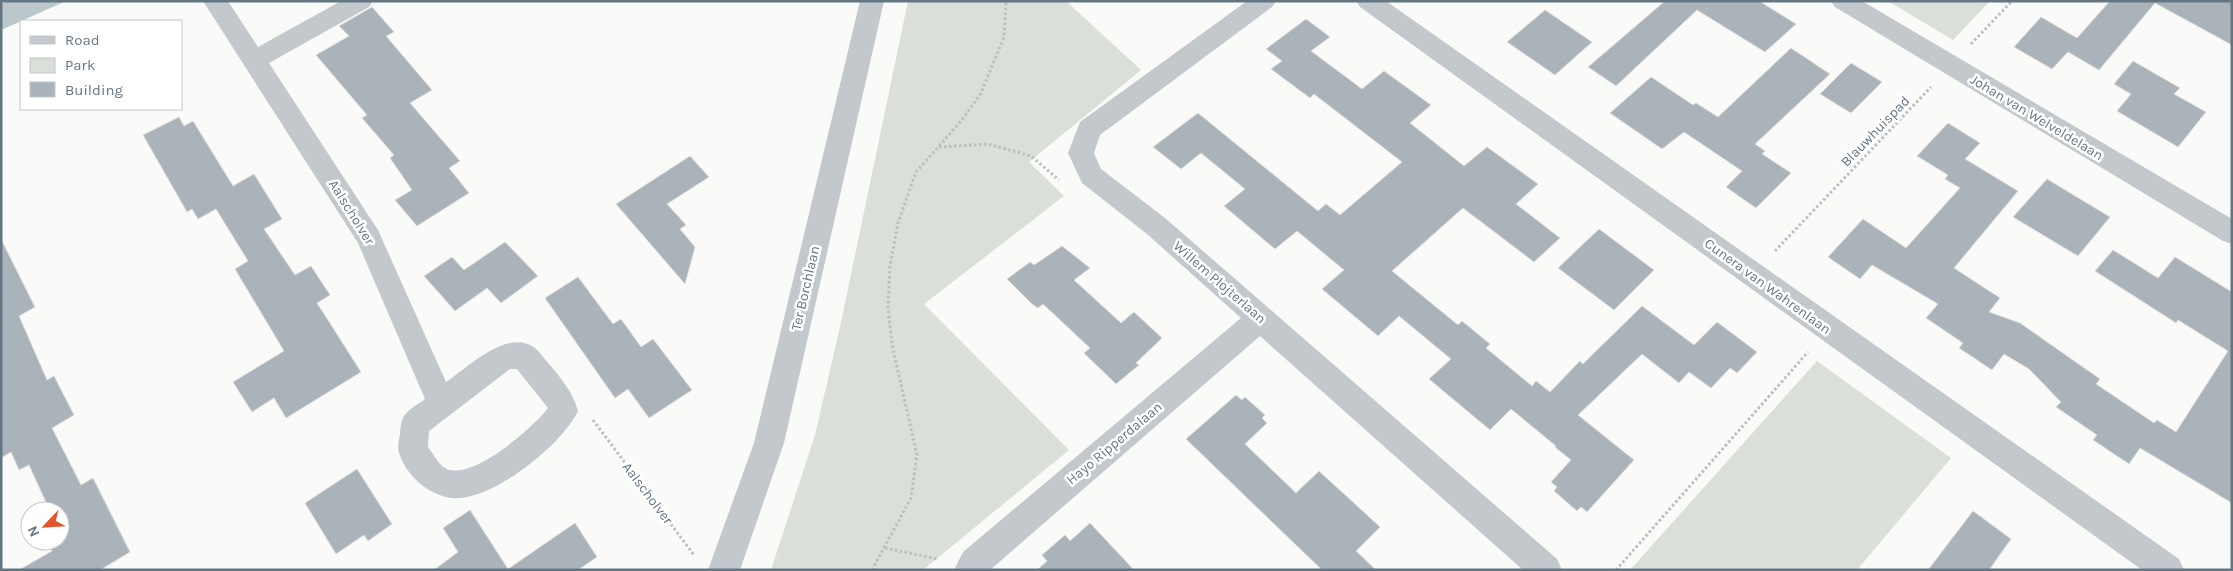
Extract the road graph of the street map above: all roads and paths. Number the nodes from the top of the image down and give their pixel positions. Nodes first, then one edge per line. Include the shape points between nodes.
1 (215, 1) edge
2 (361, 1) edge
3 (872, 1) edge
4 (1006, 1) edge
5 (1264, 1) edge
6 (1368, 1) edge
7 (1843, 1) edge
8 (2012, 1) edge
9 (254, 60) junction
10 (1951, 66) junction
11 (938, 147) junction
12 (1060, 182) dead end
13 (2232, 233) edge
14 (1754, 275) junction
15 (1261, 318) junction
16 (1828, 329) junction
17 (441, 403) junction
18 (563, 411) junction
19 (885, 548) junction
20 (711, 566) edge
21 (972, 566) edge
22 (872, 570) edge
23 (1546, 570) edge
24 (1616, 570) edge
25 (2168, 570) edge

1 - 9 street, Aalscholver
2 - 9 street
3 - 20 street, Ter Borchlaan via 770,443
4 - 11 path via 1004,37 994,65 980,94
5 - 15 street, Willem Plojterlaan via 1089,129 1081,153 1091,176 1156,226
6 - 14 street, Cunera van Wahrenlaan
7 - 10 street, Johan van Welveldelaan
8 - 10 path, Blauwhuispad
9 - 17 street, Aalscholver via 369,238
10 - 13 street, Johan van Welveldelaan
10 - 14 path, Blauwhuispad
11 - 12 path via 988,144 1031,156
11 - 19 path via 916,172 898,223 890,266 888,307 892,345 917,455 911,498
14 - 16 street, Cunera van Wahrenlaan
15 - 21 street, Hayo Ripperdalaan
15 - 23 street, Willem Plojterlaan
16 - 24 path
16 - 25 street, Cunera van Wahrenlaan
17 - 18 street via 506,356 524,356 560,399
17 - 18 street via 415,425 413,451 438,481 458,484 489,476 522,454 558,421
18 - 20 path, Aalscholver via 588,413
19 - 21 path
19 - 22 path

